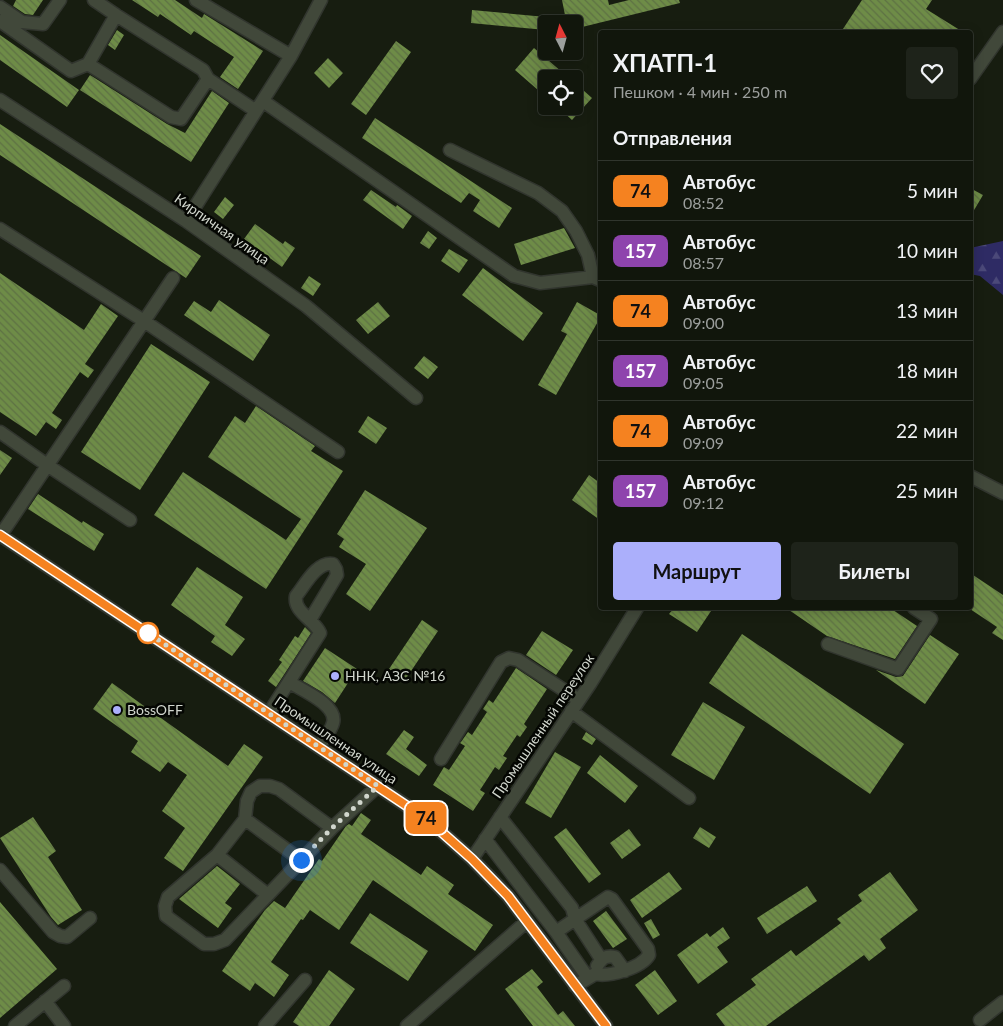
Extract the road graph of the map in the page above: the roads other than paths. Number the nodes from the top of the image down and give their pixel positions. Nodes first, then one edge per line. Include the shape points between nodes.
1 (60, 0) edge
2 (94, 0) edge
3 (196, 0) edge
4 (321, 0) edge
5 (0, 7) edge
6 (116, 15) junction
7 (0, 21) edge
8 (1003, 32) edge
9 (999, 48) edge
10 (291, 56) junction
11 (88, 64) junction
12 (973, 76) edge
13 (208, 80) junction
14 (0, 100) edge
15 (260, 106) junction
16 (450, 150) dead end
17 (186, 221) junction
18 (0, 229) edge
19 (173, 278) dead end
20 (596, 279) edge
21 (144, 321) junction
22 (416, 398) dead end
23 (0, 432) edge
24 (338, 452) dead end
25 (47, 466) junction
26 (973, 478) edge
27 (1003, 493) edge
28 (130, 520) dead end
29 (0, 535) edge
30 (635, 610) edge
31 (917, 610) edge
32 (310, 620) dead end
33 (828, 644) dead end
34 (289, 682) junction
35 (579, 700) junction
36 (572, 711) junction
37 (269, 713) junction
38 (319, 747) junction
39 (440, 759) dead end
40 (378, 786) junction
41 (690, 798) dead end
42 (500, 816) junction
43 (245, 819) junction
44 (332, 828) junction
45 (485, 839) junction
46 (216, 854) junction
47 (472, 859) junction
48 (301, 860) junction
49 (0, 870) edge
50 (268, 895) junction
51 (90, 918) dead end
52 (575, 919) junction
53 (526, 922) junction
54 (556, 932) junction
55 (601, 959) junction
56 (625, 971) junction
57 (592, 976) junction
58 (305, 980) dead end
59 (64, 986) dead end
60 (575, 986) junction
61 (45, 1001) junction
62 (1003, 1002) edge
63 (978, 1024) edge
64 (15, 1026) edge
65 (64, 1026) edge
66 (265, 1026) edge
67 (407, 1026) edge
68 (606, 1026) edge

1 - 5 street via 43,24 22,22
2 - 6 street
3 - 10 street
4 - 10 street
6 - 11 street
6 - 13 street via 203,70
7 - 11 street via 71,71
8 - 9 street
9 - 12 street
10 - 15 street
11 - 13 street via 171,117 181,119
13 - 15 street
14 - 17 street, Кирпичная улица
15 - 17 street
15 - 20 street via 514,276 540,283
16 - 20 street via 538,193 562,211 588,255
17 - 22 street, Кирпичная улица via 306,306
18 - 21 street
19 - 21 street
21 - 24 street
21 - 25 street
23 - 25 street
25 - 28 street
25 - 29 street
26 - 27 street
29 - 37 street, Промышленная улица
30 - 35 street, Промышленный переулок
31 - 33 street via 931,619 898,669
32 - 34 street via 320,635
34 - 37 street
34 - 38 street via 328,706 333,714 333,723
35 - 36 street, Промышленный переулок
35 - 39 street via 518,660 509,658 501,662
36 - 41 street
36 - 42 street, Промышленный переулок
37 - 38 street, Промышленная улица
38 - 40 street, Промышленная улица
40 - 44 street
40 - 47 street, Промышленная улица via 428,820
42 - 45 street, Промышленный переулок
42 - 52 street via 572,908
43 - 44 street via 251,792 260,786 270,786 279,789
43 - 46 street
43 - 48 street
44 - 48 street
45 - 47 street, Промышленный переулок
45 - 54 street
46 - 50 street
46 - 50 street via 168,897 166,916 204,944 214,944 225,940
47 - 53 street, Промышленная улица via 508,896
48 - 50 street
49 - 51 street via 60,936 67,936
52 - 54 street
52 - 55 street
52 - 56 street via 604,899 612,898 648,949 646,959
53 - 60 street, Промышленная улица
53 - 67 street
54 - 57 street
55 - 56 street via 615,957
55 - 57 street
56 - 57 street
57 - 60 street
58 - 66 street
59 - 61 street
60 - 68 street, Промышленная улица
61 - 64 street
61 - 65 street
62 - 63 street

